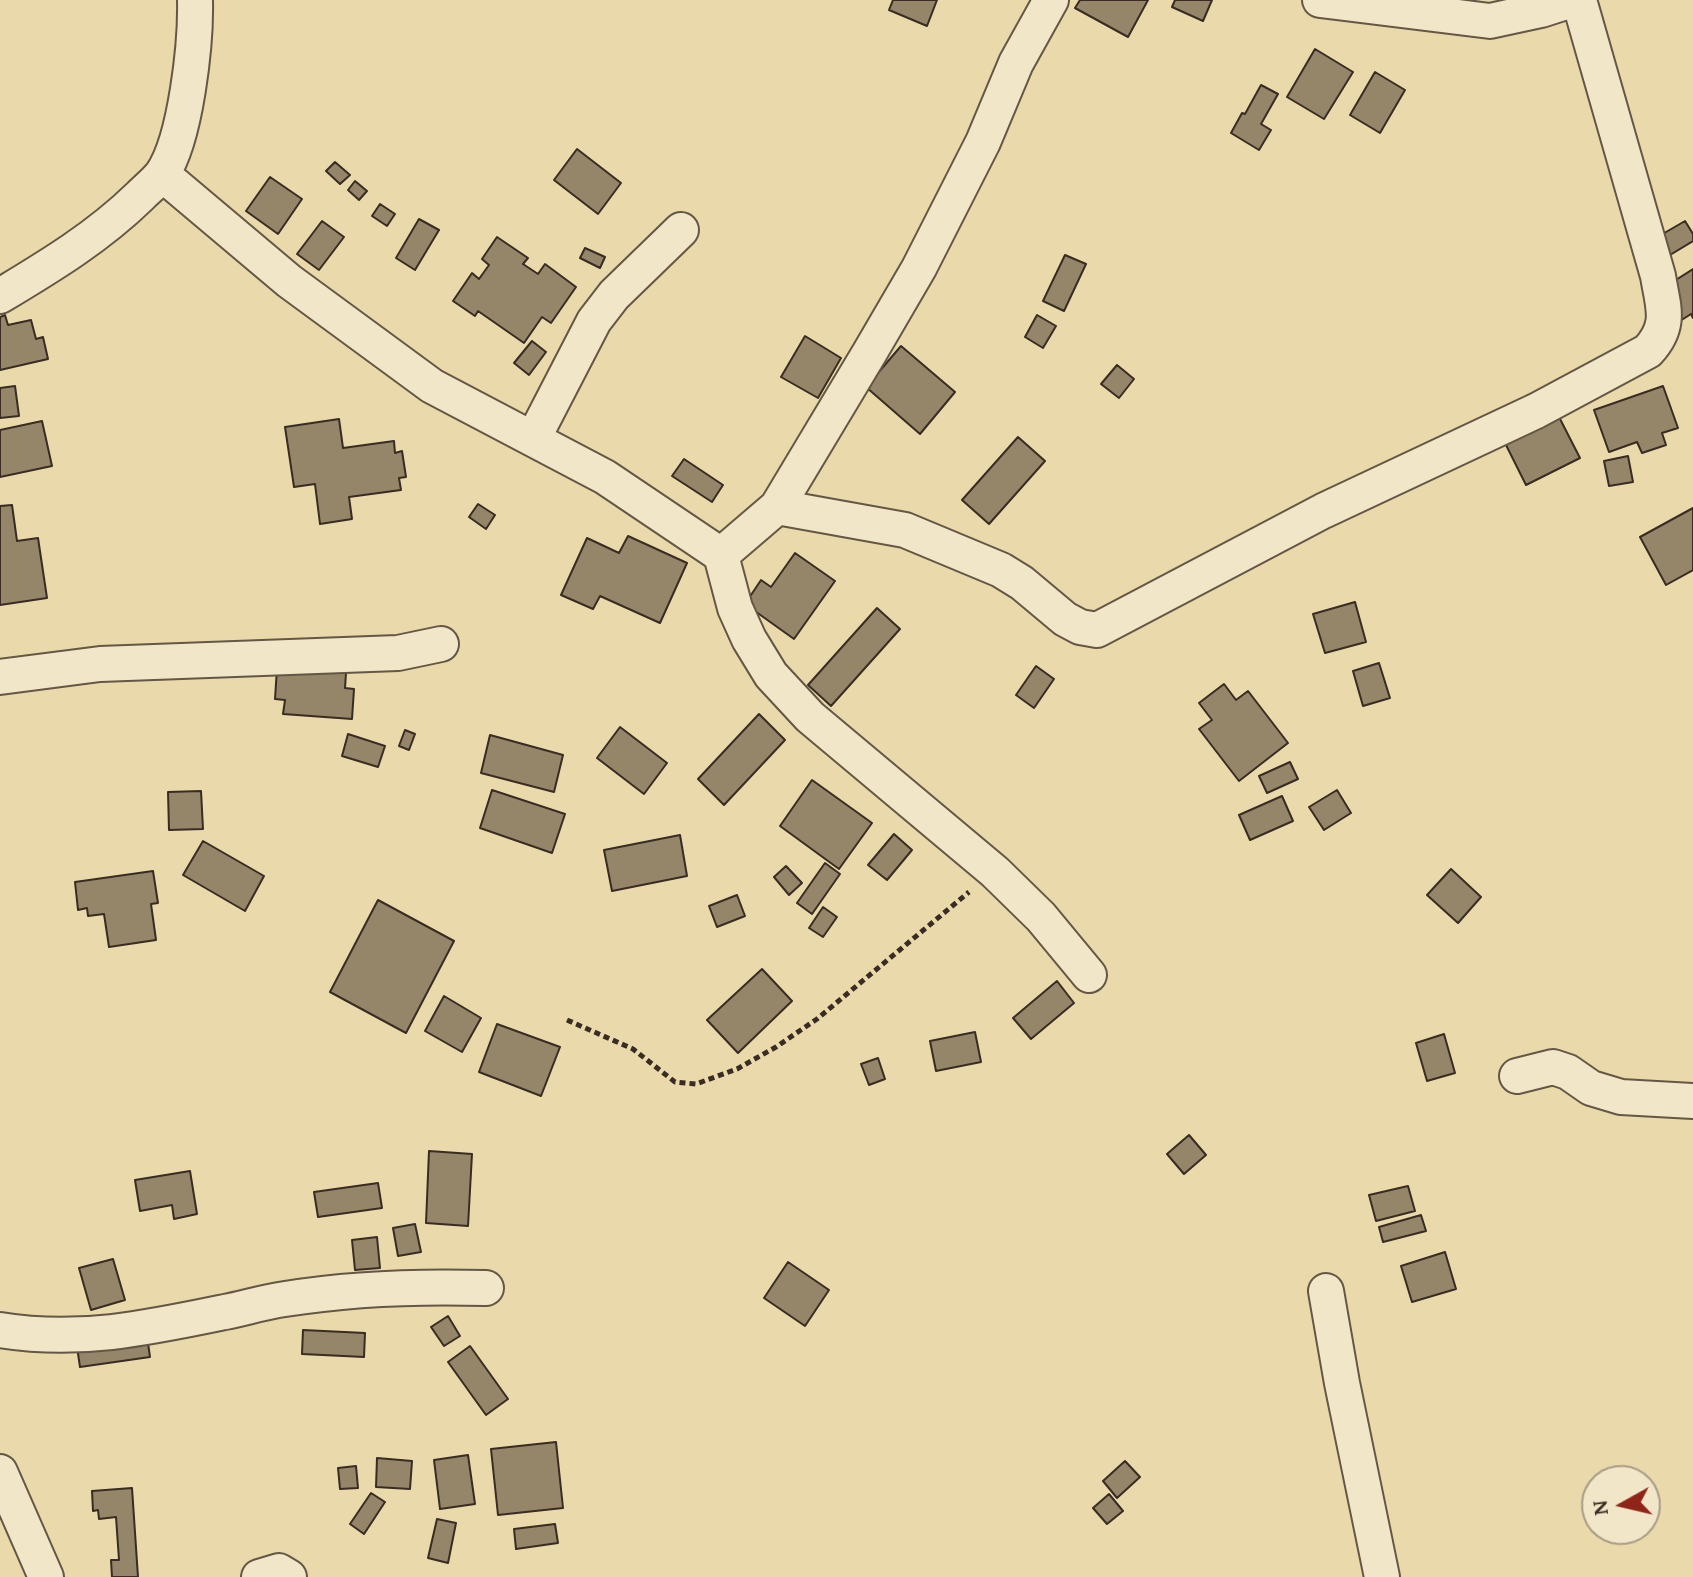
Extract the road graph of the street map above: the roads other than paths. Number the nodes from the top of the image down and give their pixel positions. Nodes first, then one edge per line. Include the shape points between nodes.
1 (195, 0) edge
2 (1051, 0) edge
3 (1320, 0) edge
4 (1572, 0) edge
5 (1579, 0) edge
6 (162, 174) junction
7 (681, 230) dead end
8 (0, 296) edge
9 (533, 439) junction
10 (777, 507) junction
11 (721, 555) junction
12 (441, 644) dead end
13 (0, 677) edge
14 (1089, 975) dead end
15 (1517, 1076) dead end
16 (1693, 1101) edge
17 (486, 1288) dead end
18 (1326, 1291) dead end
19 (0, 1330) edge
20 (0, 1472) edge
21 (46, 1577) edge
22 (259, 1577) edge
23 (289, 1577) edge
24 (1382, 1577) edge

1 - 6 street via 186,99
2 - 10 street via 919,268
3 - 4 street via 1490,21
5 - 10 street via 1658,276 1665,322 1648,351 1536,411 1323,511 1097,630 1065,619 1001,570 905,530
6 - 8 street via 68,255
6 - 9 street via 289,281 432,386
7 - 9 street via 594,321
9 - 11 street via 605,477
10 - 11 street
11 - 14 street via 735,608 771,675 810,717 995,872
12 - 13 street via 398,653 100,664
15 - 16 street via 1553,1067 1621,1097
17 - 19 street via 347,1290 91,1336
18 - 24 street
20 - 21 street
22 - 23 street via 279,1571

